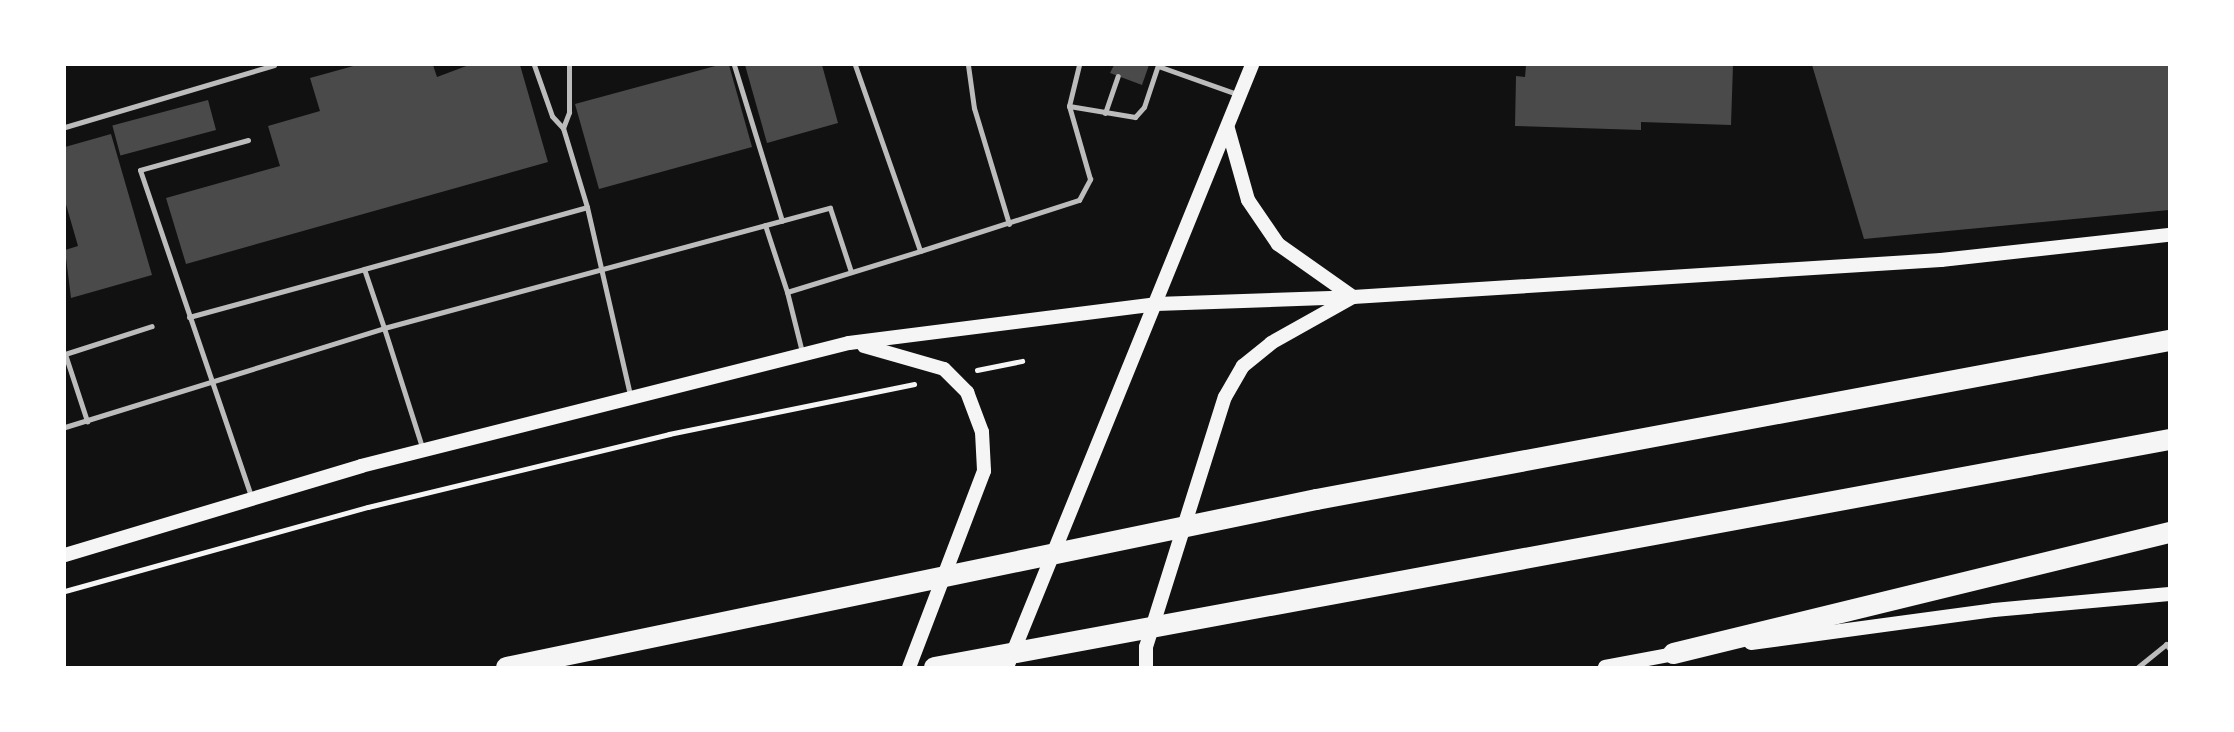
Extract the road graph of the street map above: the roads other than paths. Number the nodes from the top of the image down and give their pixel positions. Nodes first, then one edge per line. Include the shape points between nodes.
1 (274, 65) edge
2 (534, 65) edge
3 (569, 65) edge
4 (734, 65) edge
5 (855, 65) edge
6 (968, 65) edge
7 (1079, 65) edge
8 (1158, 65) edge
9 (1252, 65) edge
10 (1118, 76) dead end
11 (1241, 96) junction
12 (1069, 106) junction
13 (1105, 113) junction
14 (65, 127) edge
15 (563, 128) junction
16 (1228, 129) junction
17 (248, 140) dead end
18 (587, 207) junction
19 (782, 221) junction
20 (1009, 224) junction
21 (765, 225) junction
22 (2169, 235) edge
23 (920, 251) junction
24 (364, 269) junction
25 (604, 272) junction
26 (851, 272) junction
27 (787, 292) junction
28 (1353, 297) junction
29 (1156, 304) junction
30 (189, 317) junction
31 (152, 326) dead end
32 (384, 328) junction
33 (2169, 340) edge
34 (849, 343) junction
35 (65, 354) edge
36 (803, 355) junction
37 (211, 383) junction
38 (630, 398) junction
39 (88, 421) junction
40 (65, 428) edge
41 (2169, 439) edge
42 (424, 450) junction
43 (252, 499) junction
44 (2169, 532) edge
45 (65, 555) edge
46 (2169, 594) edge
47 (2169, 648) edge
48 (1673, 653) junction
49 (506, 667) edge
50 (909, 667) edge
51 (934, 667) edge
52 (1007, 667) edge
53 (1146, 667) edge
54 (1605, 667) edge
55 (2138, 667) edge

1 - 14 lane
2 - 15 lane via 552,116
3 - 15 lane via 569,112
4 - 19 lane
5 - 23 lane
6 - 20 lane via 974,108
7 - 12 lane
8 - 11 lane
8 - 13 lane via 1144,107 1135,117
9 - 11 main road
10 - 13 lane
11 - 16 main road
12 - 13 lane
12 - 20 lane via 1090,179 1079,200
15 - 18 lane
16 - 28 main road via 1248,200 1278,244
16 - 29 main road
17 - 30 lane via 140,170
18 - 24 lane
18 - 25 lane
19 - 21 lane
19 - 26 lane via 830,208
20 - 23 lane
21 - 25 lane
21 - 27 lane
22 - 28 main road via 1941,260
23 - 26 lane
24 - 30 lane
24 - 32 lane
25 - 32 lane
25 - 38 lane
26 - 27 lane
27 - 36 lane
28 - 29 main road
28 - 53 main road via 1271,343 1243,366 1225,397 1146,647
29 - 34 main road
29 - 52 main road
30 - 37 lane
31 - 35 lane
32 - 37 lane
32 - 42 lane
33 - 49 highway via 1316,499
34 - 36 main road
34 - 50 main road via 902,354 951,376 967,392 982,432 984,471
35 - 39 lane
36 - 38 main road
37 - 39 lane
37 - 43 lane
38 - 42 main road
39 - 40 lane
41 - 51 highway
42 - 43 main road
43 - 45 main road
44 - 48 highway
46 - 48 main road via 1994,610
47 - 55 lane via 2166,645
48 - 54 main road

